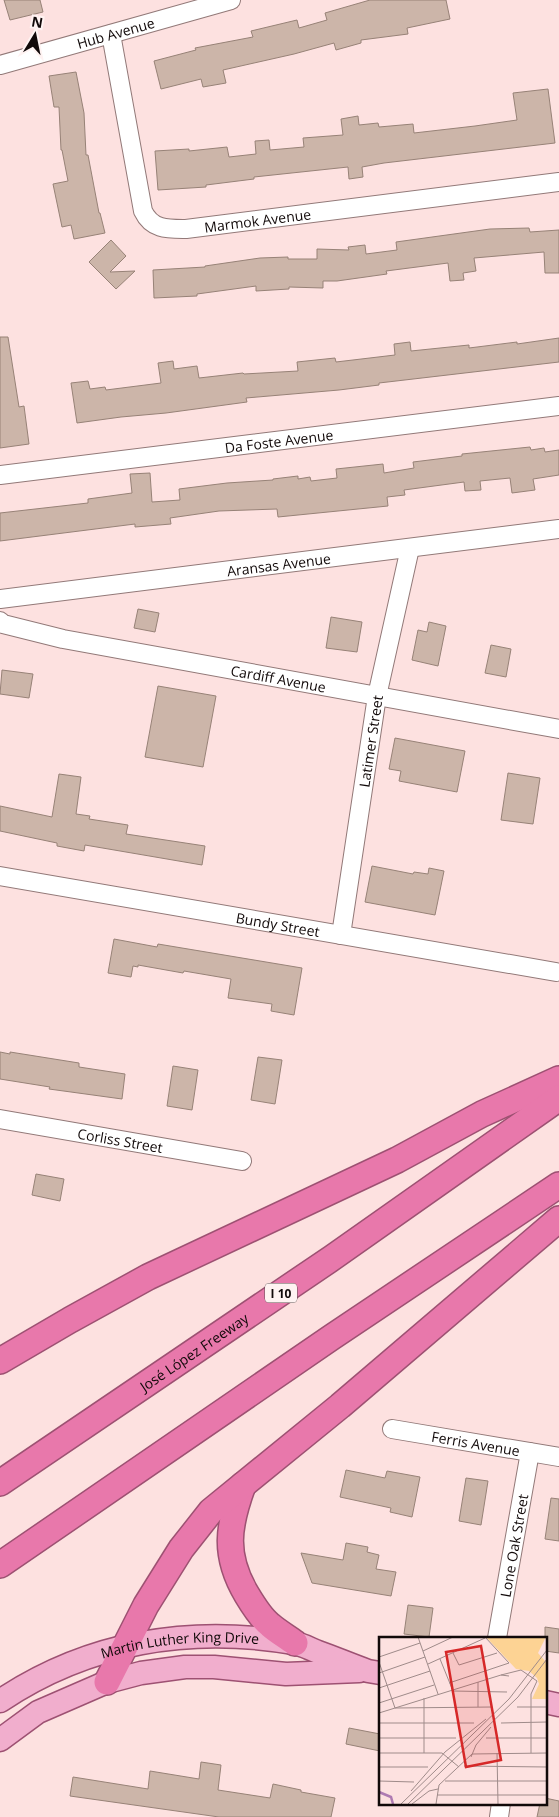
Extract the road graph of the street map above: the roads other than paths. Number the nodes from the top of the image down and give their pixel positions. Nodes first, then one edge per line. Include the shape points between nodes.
1 (231, 0) edge
2 (111, 34) junction
3 (0, 65) edge
4 (559, 182) edge
5 (559, 406) edge
6 (0, 474) edge
7 (559, 529) edge
8 (410, 548) junction
9 (0, 599) edge
10 (0, 621) edge
11 (377, 696) junction
12 (559, 728) edge
13 (0, 876) edge
14 (340, 935) junction
15 (556, 972) dead end
16 (559, 1079) edge
17 (559, 1098) edge
18 (0, 1119) edge
19 (242, 1162) dead end
20 (559, 1185) edge
21 (559, 1219) edge
22 (0, 1361) edge
23 (392, 1429) dead end
24 (530, 1452) junction
25 (559, 1457) edge
26 (0, 1483) edge
27 (242, 1485) junction
28 (0, 1566) edge
29 (498, 1637) edge
30 (295, 1643) junction
31 (126, 1645) junction
32 (374, 1672) edge
33 (107, 1682) junction
34 (0, 1701) edge
35 (546, 1702) edge
36 (559, 1705) edge
37 (0, 1740) edge
38 (501, 1804) edge
39 (499, 1817) edge

1 - 2 street, Hub Avenue
2 - 3 street, Hub Avenue
2 - 4 street, Marmok Avenue via 143,211 146,218 158,227 186,229
5 - 6 street, Da Foste Avenue
7 - 8 street, Aransas Avenue
8 - 9 street, Aransas Avenue
8 - 11 street, Latimer Street
10 - 11 street, Cardiff Avenue via 63,639
11 - 12 street, Cardiff Avenue
11 - 14 street, Latimer Street
13 - 14 street, Bundy Street
14 - 15 street, Bundy Street
16 - 22 highway via 148,1278
17 - 26 highway, José López Freeway / I 10 via 317,1268
18 - 19 street, Corliss Street
20 - 28 highway
21 - 27 highway
23 - 24 street, Ferris Avenue
24 - 25 street, Ferris Avenue
24 - 29 street, Lone Oak Street
27 - 30 highway via 230,1536 230,1556 251,1602 268,1624
27 - 31 highway via 211,1511 181,1549
30 - 31 main road, Martin Luther King Drive via 198,1635
30 - 32 main road, Martin Luther King Drive
31 - 33 highway
31 - 34 main road, Martin Luther King Drive via 48,1673
32 - 33 main road, Martin Luther King Drive via 286,1674 185,1667
33 - 37 main road, Martin Luther King Drive via 38,1712
35 - 36 main road
38 - 39 street

